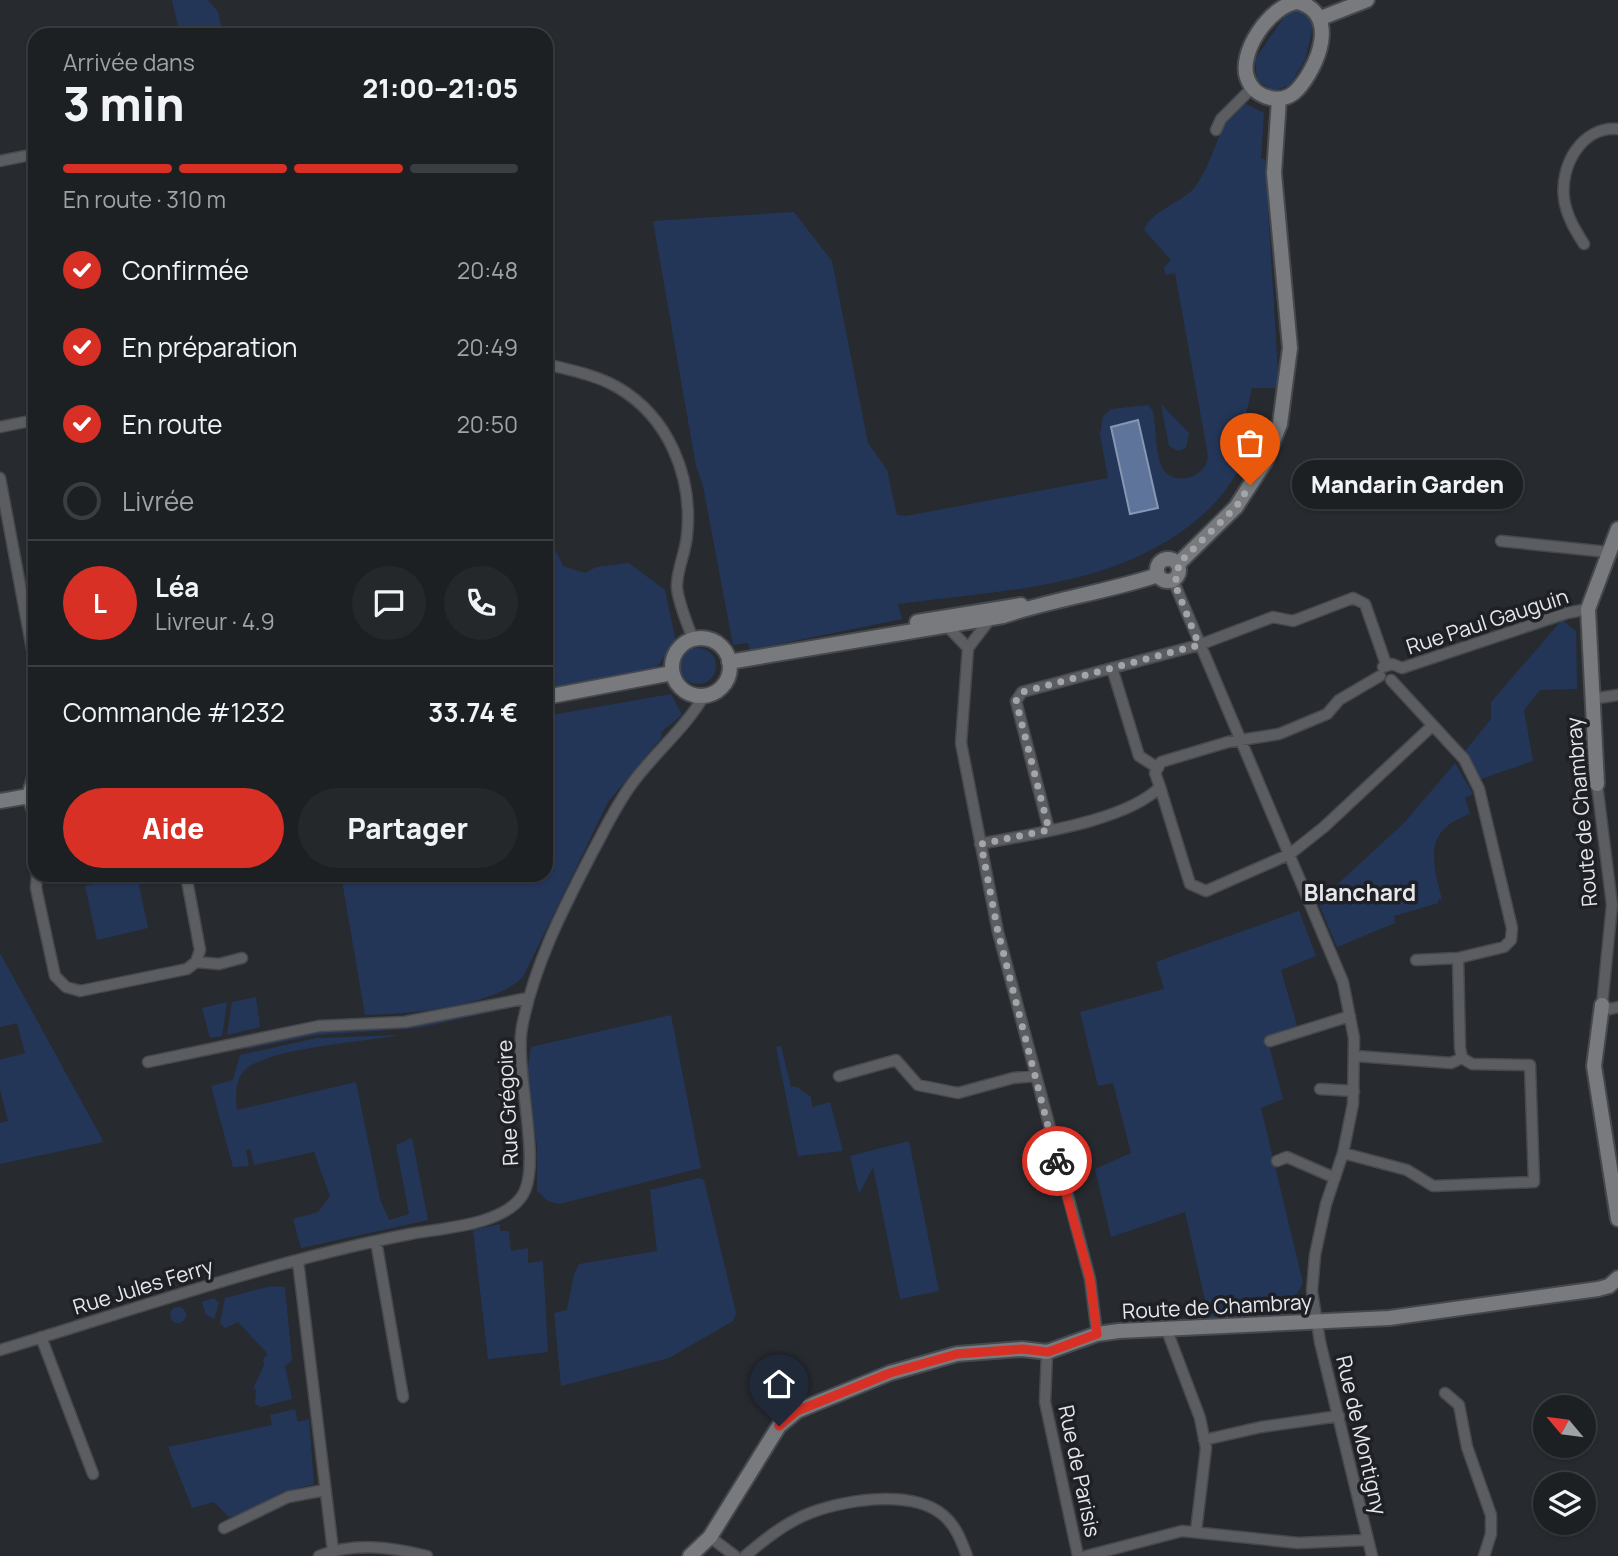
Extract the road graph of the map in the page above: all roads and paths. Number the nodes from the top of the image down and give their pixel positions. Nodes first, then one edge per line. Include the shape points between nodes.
1 (1367, 0) edge
2 (1282, 3) edge
3 (1321, 18) junction
4 (1252, 88) junction
5 (1279, 99) junction
6 (1618, 129) edge
7 (1216, 130) dead end
8 (28, 156) edge
9 (0, 162) edge
10 (1584, 244) dead end
11 (553, 366) edge
12 (28, 421) edge
13 (0, 427) edge
14 (0, 478) edge
15 (1618, 529) edge
16 (1501, 541) dead end
17 (1610, 557) edge
18 (1178, 564) junction
19 (1158, 575) junction
20 (1174, 580) junction
21 (28, 591) edge
22 (1040, 604) junction
23 (1588, 609) junction
24 (991, 618) junction
25 (947, 626) junction
26 (882, 634) junction
27 (693, 639) junction
28 (1199, 645) junction
29 (968, 648) junction
30 (729, 662) junction
31 (1386, 664) junction
32 (1112, 668) junction
33 (1398, 669) junction
34 (672, 673) junction
35 (1380, 676) junction
36 (1391, 680) junction
37 (1618, 695) edge
38 (553, 696) edge
39 (704, 696) junction
40 (1592, 699) junction
41 (1432, 726) junction
42 (1242, 741) junction
43 (1158, 768) junction
44 (1597, 783) joint
45 (1160, 787) junction
46 (28, 796) edge
47 (0, 801) edge
48 (1049, 830) junction
49 (981, 844) junction
50 (1290, 854) junction
51 (1614, 879) edge
52 (36, 882) edge
53 (187, 882) edge
54 (242, 958) dead end
55 (1458, 958) junction
56 (1416, 960) dead end
57 (196, 962) junction
58 (528, 998) junction
59 (1602, 1005) junction
60 (1618, 1007) edge
61 (1350, 1016) junction
62 (1270, 1041) dead end
63 (1354, 1056) junction
64 (1462, 1058) junction
65 (148, 1062) dead end
66 (839, 1076) dead end
67 (1035, 1076) junction
68 (1320, 1089) dead end
69 (1354, 1091) junction
70 (1343, 1153) junction
71 (1277, 1161) dead end
72 (1335, 1178) junction
73 (1618, 1219) edge
74 (376, 1241) junction
75 (298, 1261) junction
76 (1618, 1278) edge
77 (1318, 1322) junction
78 (1166, 1328) junction
79 (1097, 1334) junction
80 (41, 1337) junction
81 (0, 1350) edge
82 (1048, 1352) junction
83 (1445, 1393) dead end
84 (402, 1397) dead end
85 (1339, 1416) junction
86 (1204, 1440) junction
87 (93, 1474) dead end
88 (325, 1490) junction
89 (223, 1528) dead end
90 (1196, 1531) junction
91 (710, 1537) junction
92 (1367, 1540) junction
93 (333, 1551) junction
94 (319, 1556) edge
95 (428, 1556) edge
96 (690, 1556) edge
97 (735, 1556) edge
98 (745, 1556) edge
99 (967, 1556) edge
100 (1078, 1556) edge
101 (1086, 1556) edge
102 (1372, 1556) edge
103 (1484, 1556) edge

1 - 3 main road
2 - 3 main road via 1308,5
2 - 4 main road via 1247,56 1245,74
3 - 5 main road via 1323,38 1310,68 1297,90
4 - 5 main road via 1262,96
4 - 7 street via 1221,118
5 - 18 main road via 1274,173 1290,348 1280,424 1265,462 1236,507
6 - 10 street via 1593,134 1571,156 1563,197 1571,224
8 - 9 street
11 - 27 street via 618,388 664,430 684,482 687,536 677,586
12 - 13 street
14 - 21 street
15 - 17 main road, Route de Chambray
16 - 17 street
17 - 23 main road, Route de Chambray
18 - 19 main road via 1165,560 1159,564
18 - 20 main road via 1179,575
19 - 20 main road
19 - 22 main road
20 - 28 street, Rue de Montigny
22 - 24 main road
22 - 26 main road via 964,612
23 - 33 street, Rue Paul Gauguin via 1566,612
23 - 40 main road, Route de Chambray
24 - 25 main road
24 - 29 street
25 - 26 main road
25 - 29 street
26 - 30 main road
27 - 30 main road via 719,644
27 - 34 main road via 674,656
28 - 31 street via 1273,617 1293,621 1353,598 1365,604
28 - 32 street
28 - 42 street, Rue de Montigny
29 - 49 street via 961,743
30 - 39 main road via 724,684
31 - 33 street, Rue Paul Gauguin
31 - 35 street, Rue Paul Gauguin
32 - 43 street via 1139,756
32 - 48 street via 1022,692 1016,701
33 - 36 street, Rue Paul Gauguin
34 - 38 main road
34 - 39 main road via 681,689
35 - 36 street, Rue Paul Gauguin
35 - 42 street via 1339,699 1327,713 1279,734
36 - 41 street
37 - 40 street
39 - 58 street, Rue Grégoire via 617,806 555,927
40 - 44 main road, Route de Chambray
41 - 50 street
41 - 55 street via 1464,760 1479,789 1512,928 1511,940 1504,947
42 - 43 street via 1161,762
42 - 50 street, Rue de Montigny
43 - 45 street via 1155,773
44 - 51 street, Route de Chambray
45 - 48 street via 1142,801
45 - 50 street via 1190,884 1206,891
46 - 47 main road
48 - 49 street
49 - 67 street via 996,925
50 - 61 street, Rue de Montigny via 1343,982
51 - 59 street, Route de Chambray
52 - 57 street via 55,976 66,987 80,991 187,969
53 - 57 street via 201,950
54 - 57 street via 219,964
55 - 56 street
55 - 64 street
58 - 65 street via 405,1022 319,1026
58 - 74 street, Rue Grégoire via 520,1065 531,1172 522,1196 501,1216
59 - 60 street
59 - 73 main road, Route de Chambray via 1594,1066
61 - 62 street
61 - 63 street, Rue de Montigny
63 - 64 street via 1451,1063
63 - 69 street, Rue de Montigny
64 - 70 street via 1472,1064 1530,1065 1534,1182 1433,1186 1408,1170
66 - 67 street via 896,1060 918,1085 958,1093
67 - 79 street via 1090,1279
68 - 69 street
69 - 70 street, Rue de Montigny
70 - 72 street, Rue de Montigny
71 - 72 street via 1287,1157
72 - 77 street, Rue de Montigny via 1315,1255 1312,1291
74 - 75 street, Rue Grégoire
74 - 84 street
75 - 80 street, Rue Jules Ferry
75 - 88 street
76 - 77 main road, Route de Chambray via 1598,1289 1388,1318
77 - 78 main road, Route de Chambray
77 - 85 street, Rue de Montigny
78 - 79 main road, Route de Chambray
78 - 86 street
79 - 82 main road, Route de Chambray
80 - 81 street, Rue Jules Ferry
80 - 87 street
82 - 91 main road, Route de Chambray via 1023,1349 957,1354 890,1373 797,1411 779,1426
82 - 100 street, Rue de Parisis via 1045,1402
83 - 103 street via 1459,1405 1470,1457 1492,1515
85 - 86 street
85 - 92 street, Rue de Montigny
86 - 90 street
88 - 89 street via 288,1497
88 - 93 street
90 - 92 street via 1298,1543
90 - 101 street
91 - 96 main road, Route de Chambray
91 - 97 street
92 - 102 street, Rue de Montigny
93 - 94 street
93 - 95 street via 386,1546
98 - 99 street via 803,1516 872,1499 906,1500 933,1508 957,1529

